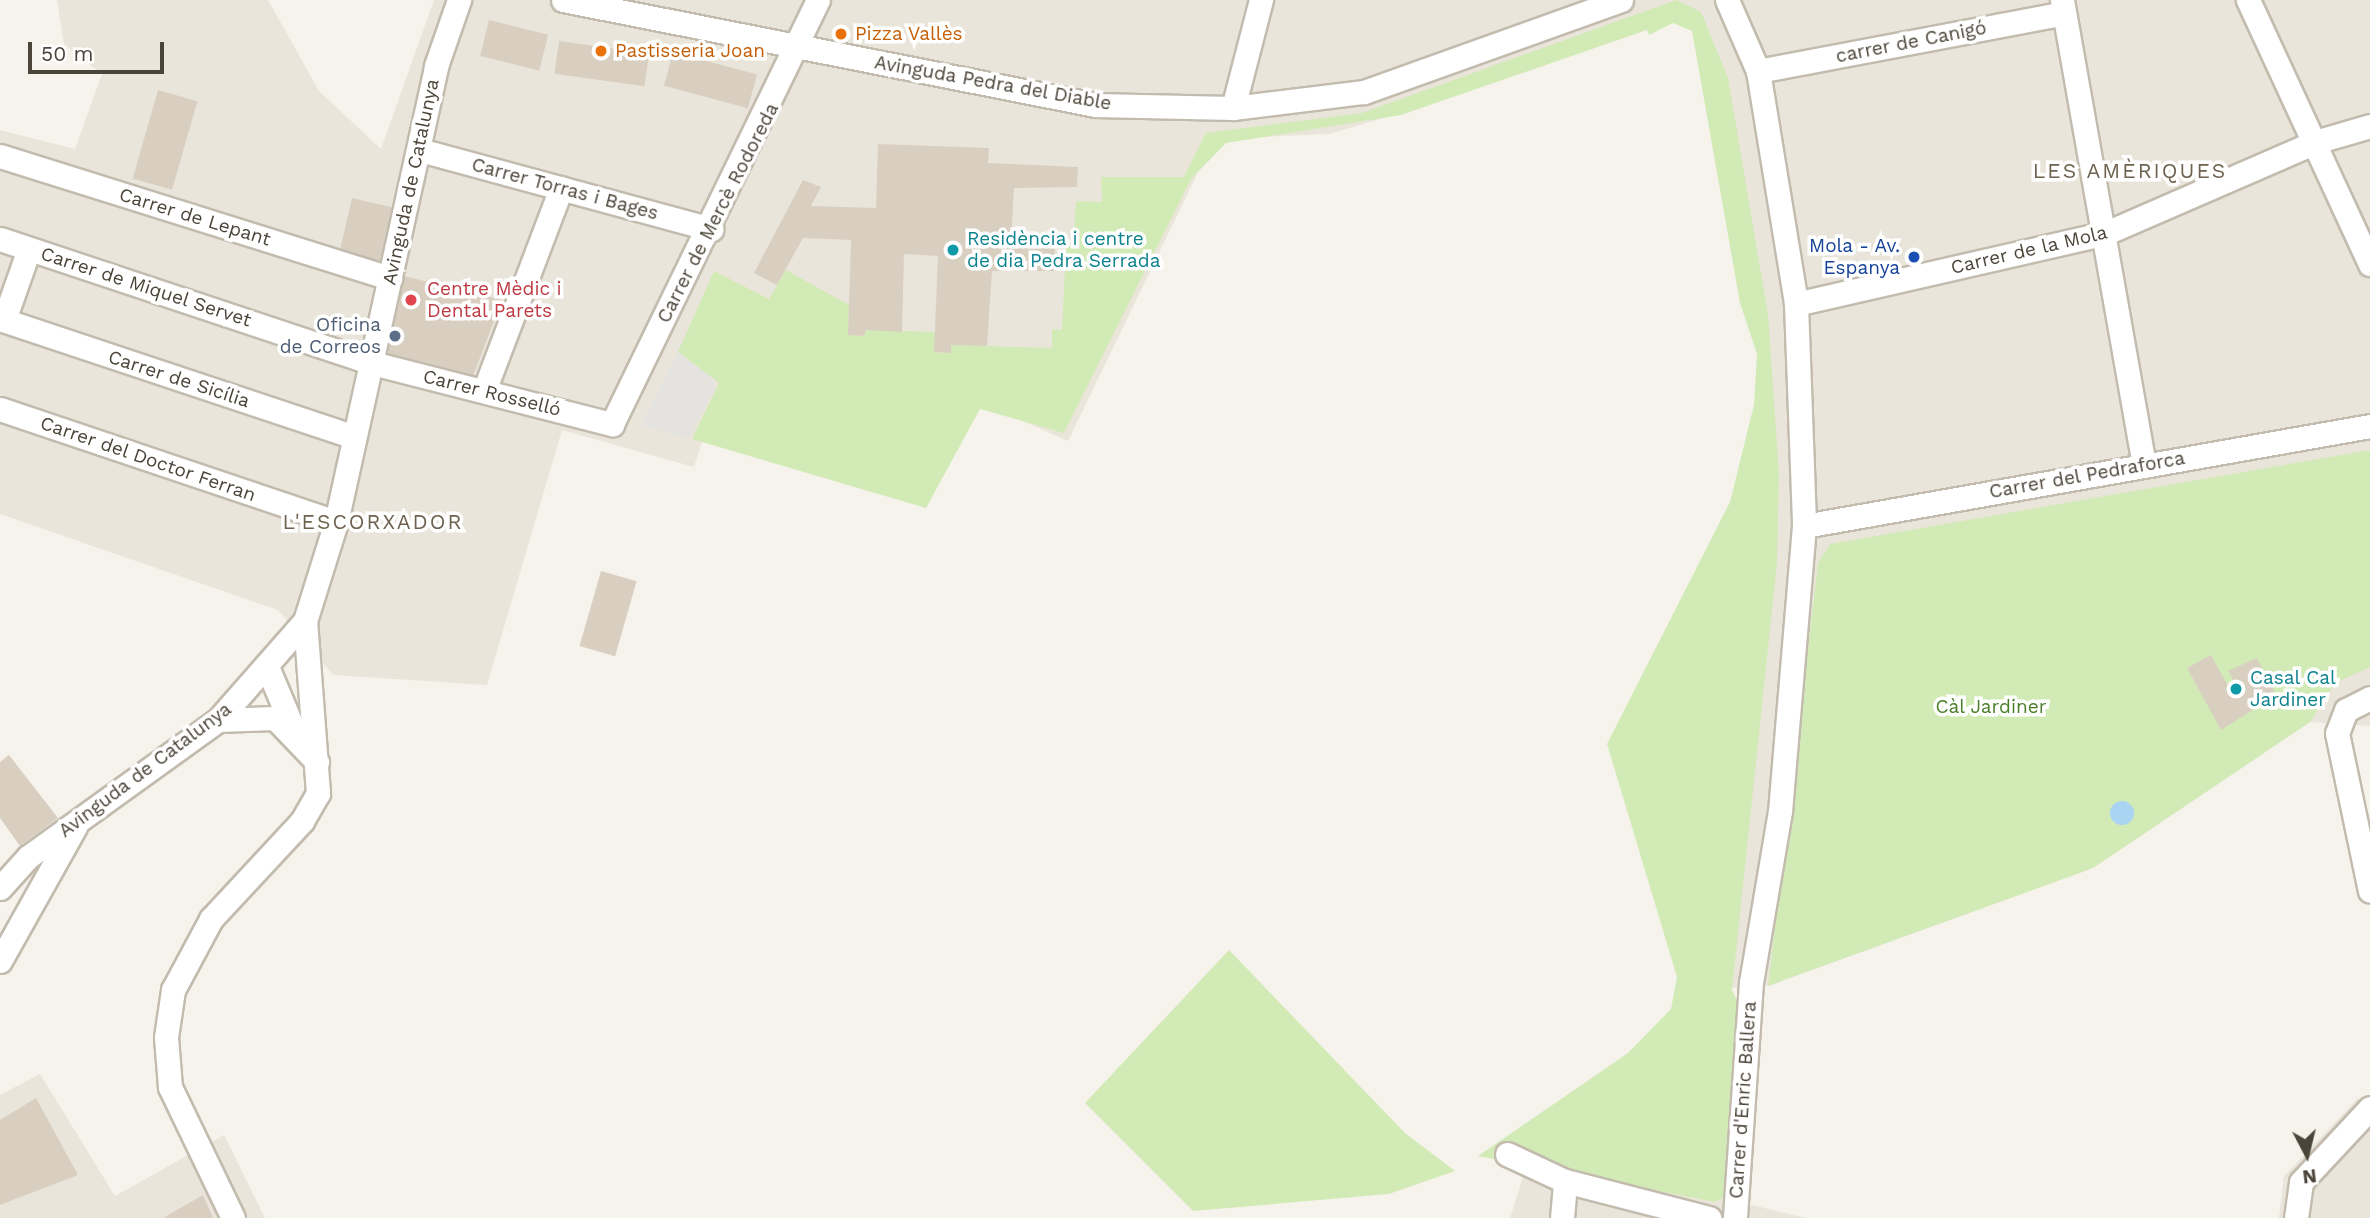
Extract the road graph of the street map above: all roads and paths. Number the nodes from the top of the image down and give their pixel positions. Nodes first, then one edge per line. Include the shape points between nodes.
1 (459, 0) edge
2 (563, 0) edge
3 (818, 0) edge
4 (1261, 0) edge
5 (1622, 0) edge
6 (1727, 0) edge
7 (2248, 0) edge
8 (2063, 7) edge
9 (799, 48) junction
10 (1758, 71) junction
11 (1233, 108) junction
12 (2370, 126) edge
13 (2315, 142) junction
14 (420, 150) junction
15 (0, 156) edge
16 (561, 188) junction
17 (711, 229) junction
18 (2106, 233) junction
19 (0, 239) edge
20 (29, 248) junction
21 (2370, 264) edge
22 (390, 278) junction
23 (1796, 304) junction
24 (2, 320) edge
25 (372, 363) junction
26 (484, 391) junction
27 (0, 409) edge
28 (612, 424) joint
29 (2370, 426) edge
30 (355, 437) junction
31 (2144, 465) junction
32 (337, 522) junction
33 (1804, 526) junction
34 (304, 621) junction
35 (268, 669) junction
36 (2370, 698) edge
37 (309, 715) junction
38 (218, 720) junction
39 (300, 743) junction
40 (317, 762) junction
41 (81, 818) junction
42 (0, 888) edge
43 (2370, 891) edge
44 (0, 961) edge
45 (2370, 1108) edge
46 (1507, 1154) dead end
47 (1565, 1181) junction
48 (233, 1218) edge
49 (1562, 1218) edge
50 (1709, 1218) edge
51 (1735, 1218) edge
52 (2296, 1218) edge

1 - 14 street, Avinguda de Catalunya via 439,56
2 - 9 street, Avinguda Pedra del Diable
3 - 9 street, Carrer de Mercè Rodoreda
4 - 11 street
5 - 11 street, Avinguda Pedra del Diable via 1364,92
6 - 10 street, Carrer d'Enric Ballera
7 - 13 street
8 - 10 street, carrer de Canigó
8 - 18 street
9 - 11 street, Avinguda Pedra del Diable via 1094,106
9 - 17 street, Carrer de Mercè Rodoreda
10 - 23 street, Carrer d'Enric Ballera
12 - 13 street, Carrer de la Mola
13 - 18 street, Carrer de la Mola
13 - 21 street
14 - 16 street, Carrer Torras i Bages
14 - 22 street, Avinguda de Catalunya
15 - 22 street, Carrer de Lepant
16 - 17 street, Carrer Torras i Bages
16 - 26 street
17 - 28 street, Carrer de Mercè Rodoreda
18 - 23 street, Carrer de la Mola
18 - 31 street
19 - 20 street, Carrer de Miquel Servet
20 - 24 street, Carrer de Sicília
20 - 25 street, Carrer de Miquel Servet
22 - 25 street, Avinguda de Catalunya
23 - 33 street, Carrer d'Enric Ballera
24 - 30 street, Carrer de Sicília
25 - 26 street, Carrer Rosselló
25 - 30 street, Avinguda de Catalunya
26 - 28 street, Carrer Rosselló
27 - 32 street, Carrer del Doctor Ferran
29 - 31 street, Carrer del Pedraforca
30 - 32 street, Avinguda de Catalunya
31 - 33 street, Carrer del Pedraforca
32 - 34 street, Avinguda de Catalunya
33 - 51 street, Carrer d'Enric Ballera via 1780,811 1751,982
34 - 35 street, Avinguda de Catalunya
34 - 37 street
35 - 37 street
35 - 38 street, Avinguda de Catalunya
35 - 39 street
36 - 43 street via 2346,710 2337,733
37 - 40 street
38 - 39 street via 275,718
38 - 41 street, Avinguda de Catalunya
39 - 40 street
40 - 48 street via 318,793 302,821 211,919 173,990 166,1037 170,1087
41 - 42 street, Avinguda de Catalunya via 28,857
41 - 44 street
45 - 52 street via 2301,1182
46 - 47 street
47 - 49 street
47 - 50 street

